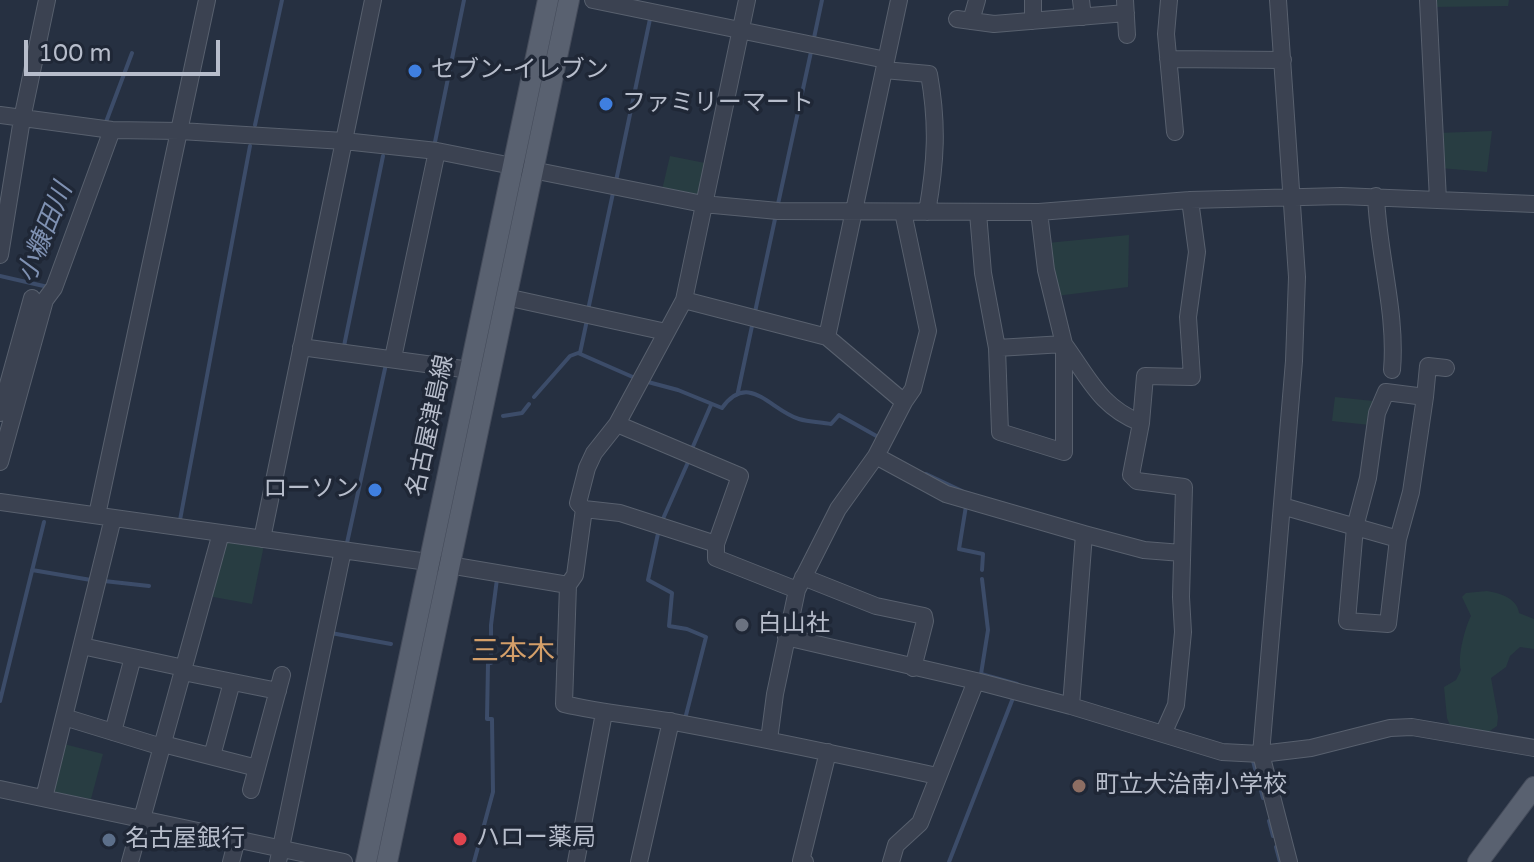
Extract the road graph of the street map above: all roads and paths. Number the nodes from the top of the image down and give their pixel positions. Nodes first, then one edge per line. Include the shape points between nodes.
1 (47, 0) edge
2 (207, 0) edge
3 (373, 0) edge
4 (548, 0) edge
5 (569, 0) edge
6 (593, 0) edge
7 (747, 0) edge
8 (899, 0) edge
9 (977, 0) edge
10 (1033, 0) edge
11 (1169, 0) edge
12 (1278, 0) edge
13 (1428, 0) edge
14 (1125, 6) edge
15 (1082, 8) edge
16 (1033, 21) junction
17 (741, 29) junction
18 (1127, 35) dead end
19 (1168, 59) junction
20 (1283, 60) junction
21 (885, 65) junction
22 (0, 115) edge
23 (22, 119) junction
24 (112, 130) junction
25 (180, 131) junction
26 (1175, 132) dead end
27 (344, 141) junction
28 (433, 150) junction
29 (523, 168) junction
30 (1376, 196) junction
31 (1293, 198) junction
32 (1190, 200) junction
33 (1438, 200) junction
34 (703, 204) junction
35 (1534, 204) edge
36 (855, 210) junction
37 (903, 212) junction
38 (927, 212) junction
39 (1039, 212) junction
40 (978, 213) junction
41 (0, 255) edge
42 (506, 297) junction
43 (32, 298) dead end
44 (684, 300) junction
45 (666, 332) junction
46 (827, 337) junction
47 (1064, 344) junction
48 (301, 347) junction
49 (997, 348) junction
50 (388, 357) junction
51 (16, 361) edge
52 (1446, 368) dead end
53 (470, 370) junction
54 (1392, 370) dead end
55 (1425, 397) junction
56 (904, 402) junction
57 (0, 413) edge
58 (1141, 423) junction
59 (617, 424) junction
60 (876, 456) junction
61 (0, 462) edge
62 (0, 502) edge
63 (1282, 506) junction
64 (584, 509) junction
65 (105, 517) junction
66 (1355, 527) junction
67 (221, 533) junction
68 (1084, 534) junction
69 (262, 539) junction
70 (1398, 539) junction
71 (716, 544) junction
72 (343, 550) junction
73 (1182, 553) junction
74 (439, 564) junction
75 (800, 583) junction
76 (568, 585) junction
77 (786, 637) junction
78 (82, 646) junction
79 (133, 657) junction
80 (913, 668) junction
81 (183, 670) junction
82 (976, 681) junction
83 (232, 682) junction
84 (1071, 706) junction
85 (604, 713) junction
86 (64, 717) junction
87 (671, 721) junction
88 (113, 732) junction
89 (1163, 734) junction
90 (769, 740) junction
91 (162, 745) junction
92 (1534, 748) edge
93 (828, 752) junction
94 (1261, 754) junction
95 (212, 756) junction
96 (257, 768) junction
97 (937, 776) junction
98 (1534, 787) edge
99 (0, 789) edge
100 (251, 790) dead end
101 (44, 798) junction
102 (142, 819) junction
103 (237, 839) junction
104 (279, 855) edge
105 (130, 862) edge
106 (231, 862) edge
107 (344, 862) edge
108 (366, 862) edge
109 (387, 862) edge
110 (576, 862) edge
111 (639, 862) edge
112 (805, 862) edge
113 (891, 862) edge
114 (1289, 862) edge
115 (1478, 862) edge

1 - 23 street
2 - 25 street
3 - 27 street
4 - 29 main road, 名古屋津島線
5 - 29 main road, 名古屋津島線
6 - 17 street
7 - 17 street
8 - 21 street
9 - 16 street via 964,20
10 - 16 street
11 - 19 street
12 - 20 street
13 - 33 street
14 - 15 street
14 - 18 street
15 - 16 street
17 - 21 street
17 - 34 street
19 - 20 street
19 - 26 street
20 - 31 street
21 - 36 street
21 - 38 street via 929,74 936,112
22 - 23 street
23 - 24 street
23 - 41 street
24 - 25 street
24 - 51 street via 54,288
25 - 27 street
25 - 65 street
27 - 28 street
27 - 48 street
28 - 29 street
28 - 50 street
29 - 34 street
29 - 42 main road, 名古屋津島線
29 - 53 main road, 名古屋津島線
30 - 31 street
30 - 33 street
30 - 54 street via 1391,315
31 - 32 street
31 - 63 street via 1294,361
32 - 39 street
32 - 58 street via 1197,252 1188,317 1192,377 1145,376
33 - 35 street
34 - 36 street via 778,211
34 - 44 street
36 - 37 street
36 - 46 street
37 - 38 street
37 - 56 street via 928,331 913,389
38 - 40 street
39 - 40 street
39 - 47 street
40 - 49 street
42 - 45 street
42 - 74 main road, 名古屋津島線
43 - 51 street
44 - 45 street
44 - 46 street
45 - 59 street
46 - 56 street
47 - 49 street
47 - 49 street via 1064,452 1000,432
47 - 58 street via 1102,399 1120,415
48 - 50 street
48 - 69 street
50 - 53 street
51 - 57 street
51 - 61 street
52 - 55 street via 1428,366
53 - 74 main road, 名古屋津島線
55 - 66 street via 1386,392 1377,413
55 - 70 street
56 - 60 street
58 - 73 street via 1131,475 1137,481 1184,487
59 - 64 street via 587,468 578,503
59 - 71 street via 740,476
60 - 68 street via 946,494
60 - 75 street via 838,509
62 - 65 street
63 - 66 street
63 - 94 street
64 - 71 street via 620,513
64 - 76 street via 575,575
65 - 67 street
65 - 78 street
66 - 70 street
66 - 70 street via 1347,621 1388,624
67 - 69 street
67 - 81 street
68 - 73 street via 1144,550
68 - 84 street
69 - 72 street
71 - 75 street via 716,558
72 - 74 street
72 - 104 street
73 - 89 street via 1183,632 1176,702
74 - 76 street
74 - 108 main road, 名古屋津島線
74 - 109 main road, 名古屋津島線
75 - 77 street
75 - 80 street via 924,616
76 - 85 street via 564,704
77 - 80 street
77 - 90 street
78 - 79 street
78 - 86 street
79 - 81 street
79 - 88 street
80 - 82 street
81 - 83 street
81 - 91 street
82 - 84 street
82 - 97 street
83 - 95 street
83 - 96 street via 280,683
84 - 89 street
85 - 87 street
85 - 110 street
86 - 88 street
86 - 101 street
87 - 90 street
87 - 111 street
88 - 91 street
89 - 94 street via 1222,752
90 - 93 street
91 - 95 street
91 - 102 street
92 - 94 street via 1412,727
93 - 97 street
93 - 112 street via 801,861
94 - 114 street
95 - 96 street
96 - 100 street
97 - 113 street via 920,823 896,845
98 - 115 main road
99 - 101 street
101 - 102 street
102 - 103 street
102 - 105 street
103 - 104 street
103 - 106 street
104 - 107 street

